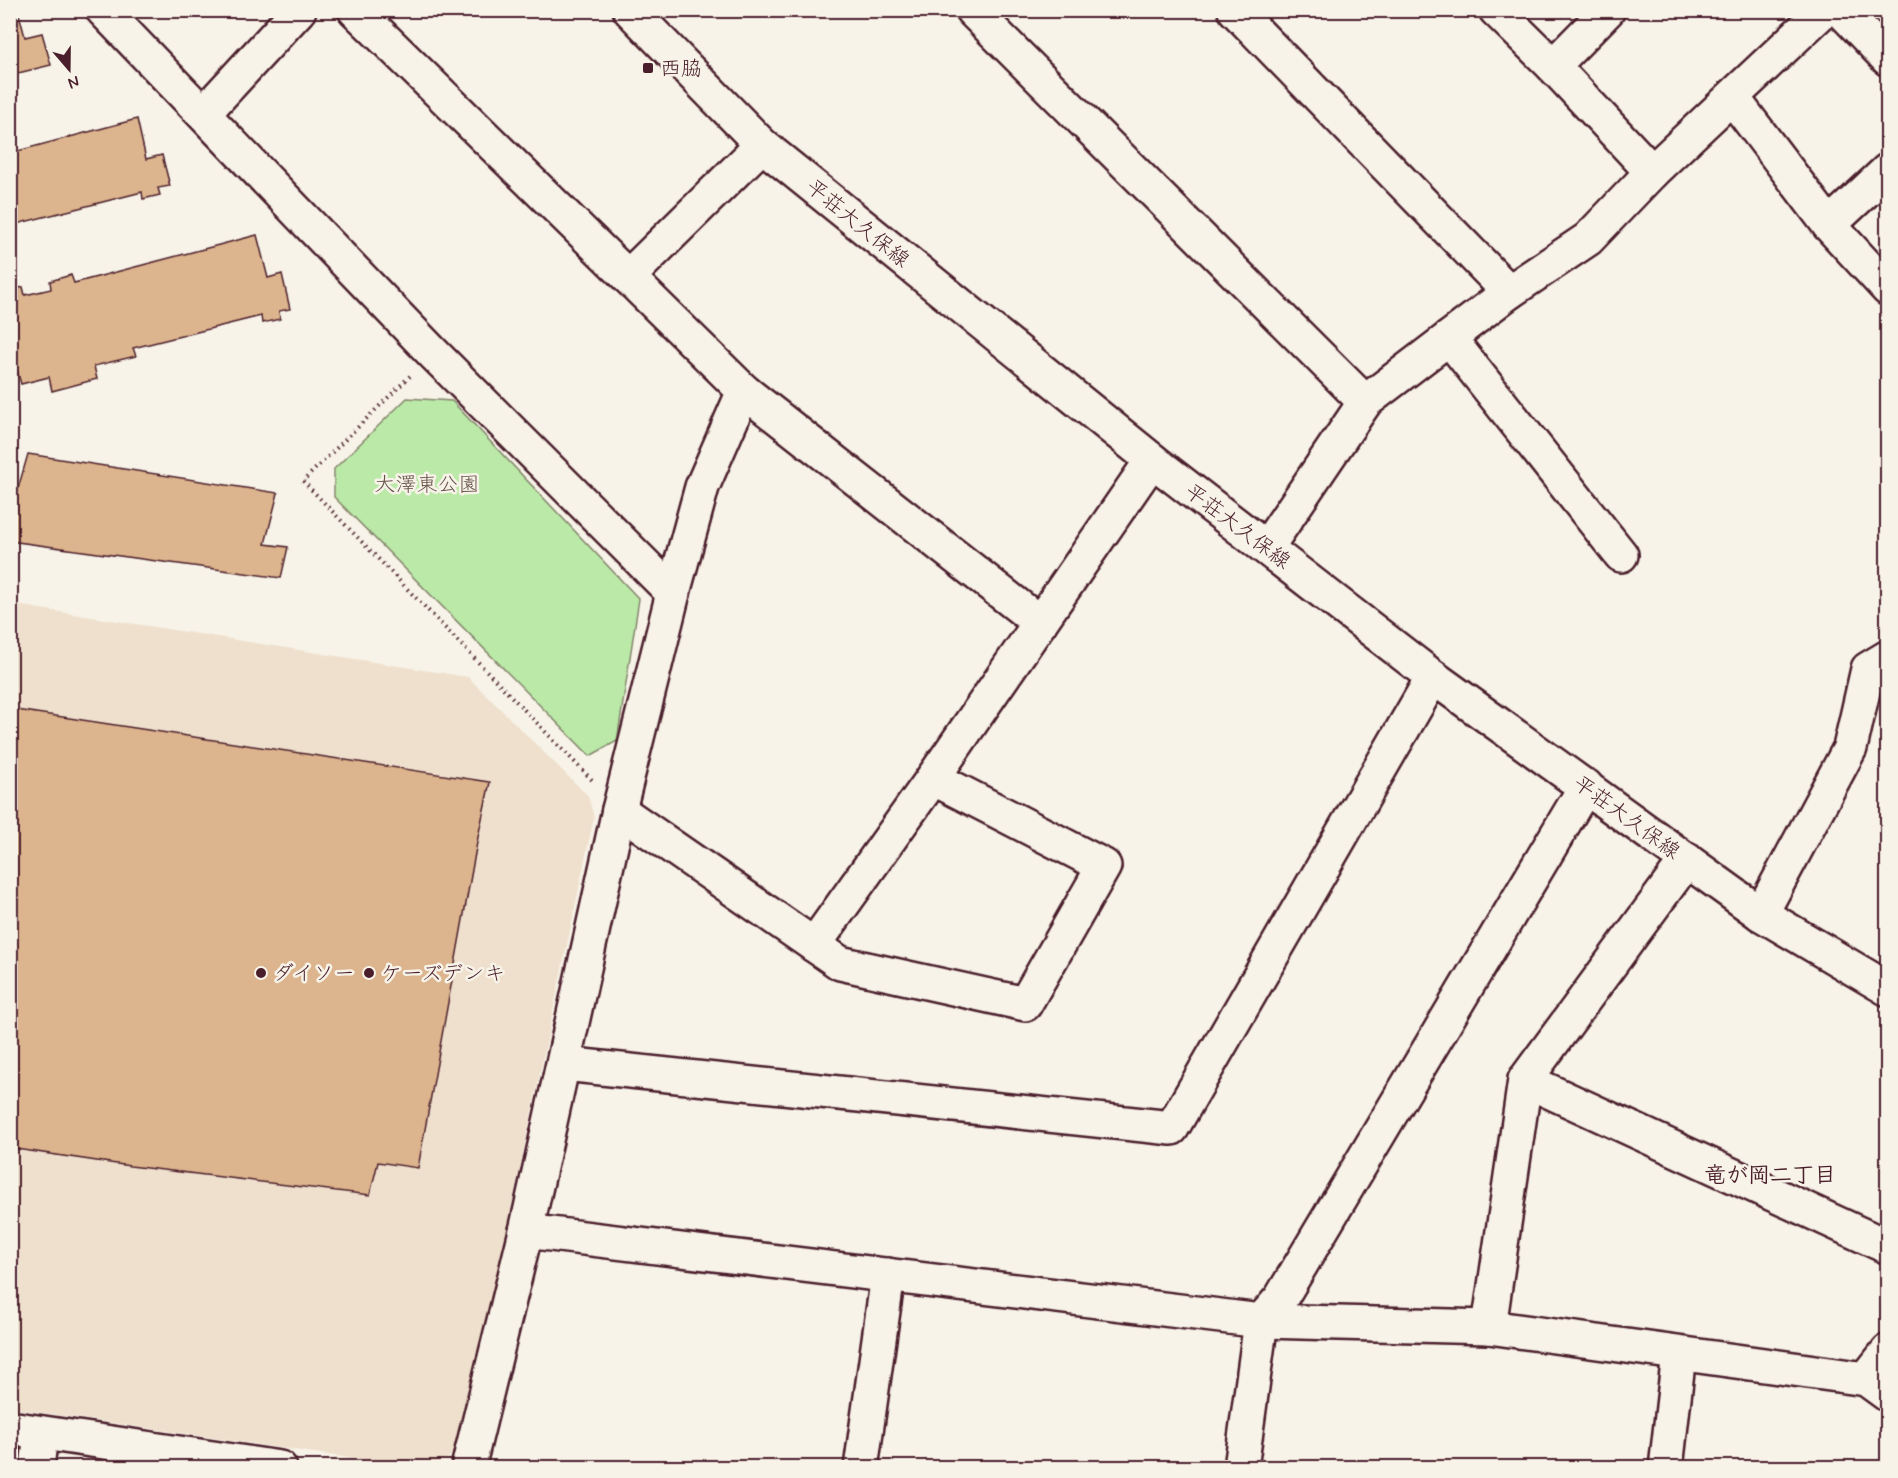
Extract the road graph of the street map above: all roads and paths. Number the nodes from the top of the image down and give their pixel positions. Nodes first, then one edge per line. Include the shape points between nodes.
1 (104, 10) edge
2 (299, 10) edge
3 (355, 10) edge
4 (630, 10) edge
5 (972, 10) edge
6 (1235, 10) edge
7 (1496, 10) edge
8 (1608, 10) edge
9 (1824, 10) edge
10 (1841, 10) edge
11 (1887, 59) edge
12 (1553, 66) junction
13 (1732, 98) junction
14 (204, 113) junction
15 (762, 145) junction
16 (1887, 170) edge
17 (1652, 172) junction
18 (1829, 225) junction
19 (628, 277) junction
20 (1887, 289) edge
21 (1509, 292) junction
22 (1449, 339) junction
23 (433, 353) junction
24 (744, 391) junction
25 (1365, 402) junction
26 (1152, 460) junction
27 (1267, 547) junction
28 (1621, 555) dead end
29 (673, 594) junction
30 (1041, 623) junction
31 (1887, 657) edge
32 (1433, 677) junction
33 (933, 778) junction
34 (1586, 786) junction
35 (619, 810) junction
36 (1687, 860) junction
37 (1761, 914) junction
38 (814, 945) junction
39 (1887, 989) edge
40 (564, 1065) junction
41 (1525, 1080) junction
42 (526, 1231) junction
43 (1887, 1246) edge
44 (888, 1275) junction
45 (1261, 1321) junction
46 (1489, 1327) junction
47 (1887, 1351) edge
48 (1679, 1354) junction
49 (1877, 1387) edge
50 (26, 1431) edge
51 (37, 1467) edge
52 (280, 1467) edge
53 (468, 1467) edge
54 (861, 1467) edge
55 (1241, 1467) edge
56 (1666, 1467) edge

1 - 14 street
2 - 14 street
3 - 19 street
4 - 15 street, 平荘大久保線
5 - 25 street
6 - 21 street
7 - 12 street
8 - 12 street
9 - 13 street
10 - 11 street
12 - 17 street
13 - 17 street
13 - 18 street
14 - 23 street
15 - 19 street
15 - 26 street, 平荘大久保線
16 - 18 street
17 - 21 street via 1588,239
18 - 20 street
19 - 24 street
21 - 22 street
22 - 25 street
22 - 28 street
23 - 29 street
23 - 35 path via 303,481
24 - 29 street via 702,487
24 - 30 street
25 - 27 street
26 - 27 street, 平荘大久保線
26 - 30 street
27 - 32 street, 平荘大久保線
29 - 35 street
30 - 33 street
31 - 37 street via 1868,669 1850,748
32 - 34 street, 平荘大久保線
32 - 40 street via 1172,1128
33 - 38 street
33 - 38 street via 1104,866 1025,1004 840,963
34 - 36 street, 平荘大久保線
34 - 45 street via 1281,1298
35 - 38 street
35 - 40 street
36 - 37 street, 平荘大久保線
36 - 41 street
37 - 39 street, 平荘大久保線
40 - 42 street
41 - 43 street
41 - 46 street
42 - 44 street
42 - 53 street
44 - 45 street
44 - 54 street
45 - 46 street
45 - 55 street
46 - 48 street
47 - 49 street
48 - 49 street
48 - 56 street
50 - 51 street
50 - 52 street

